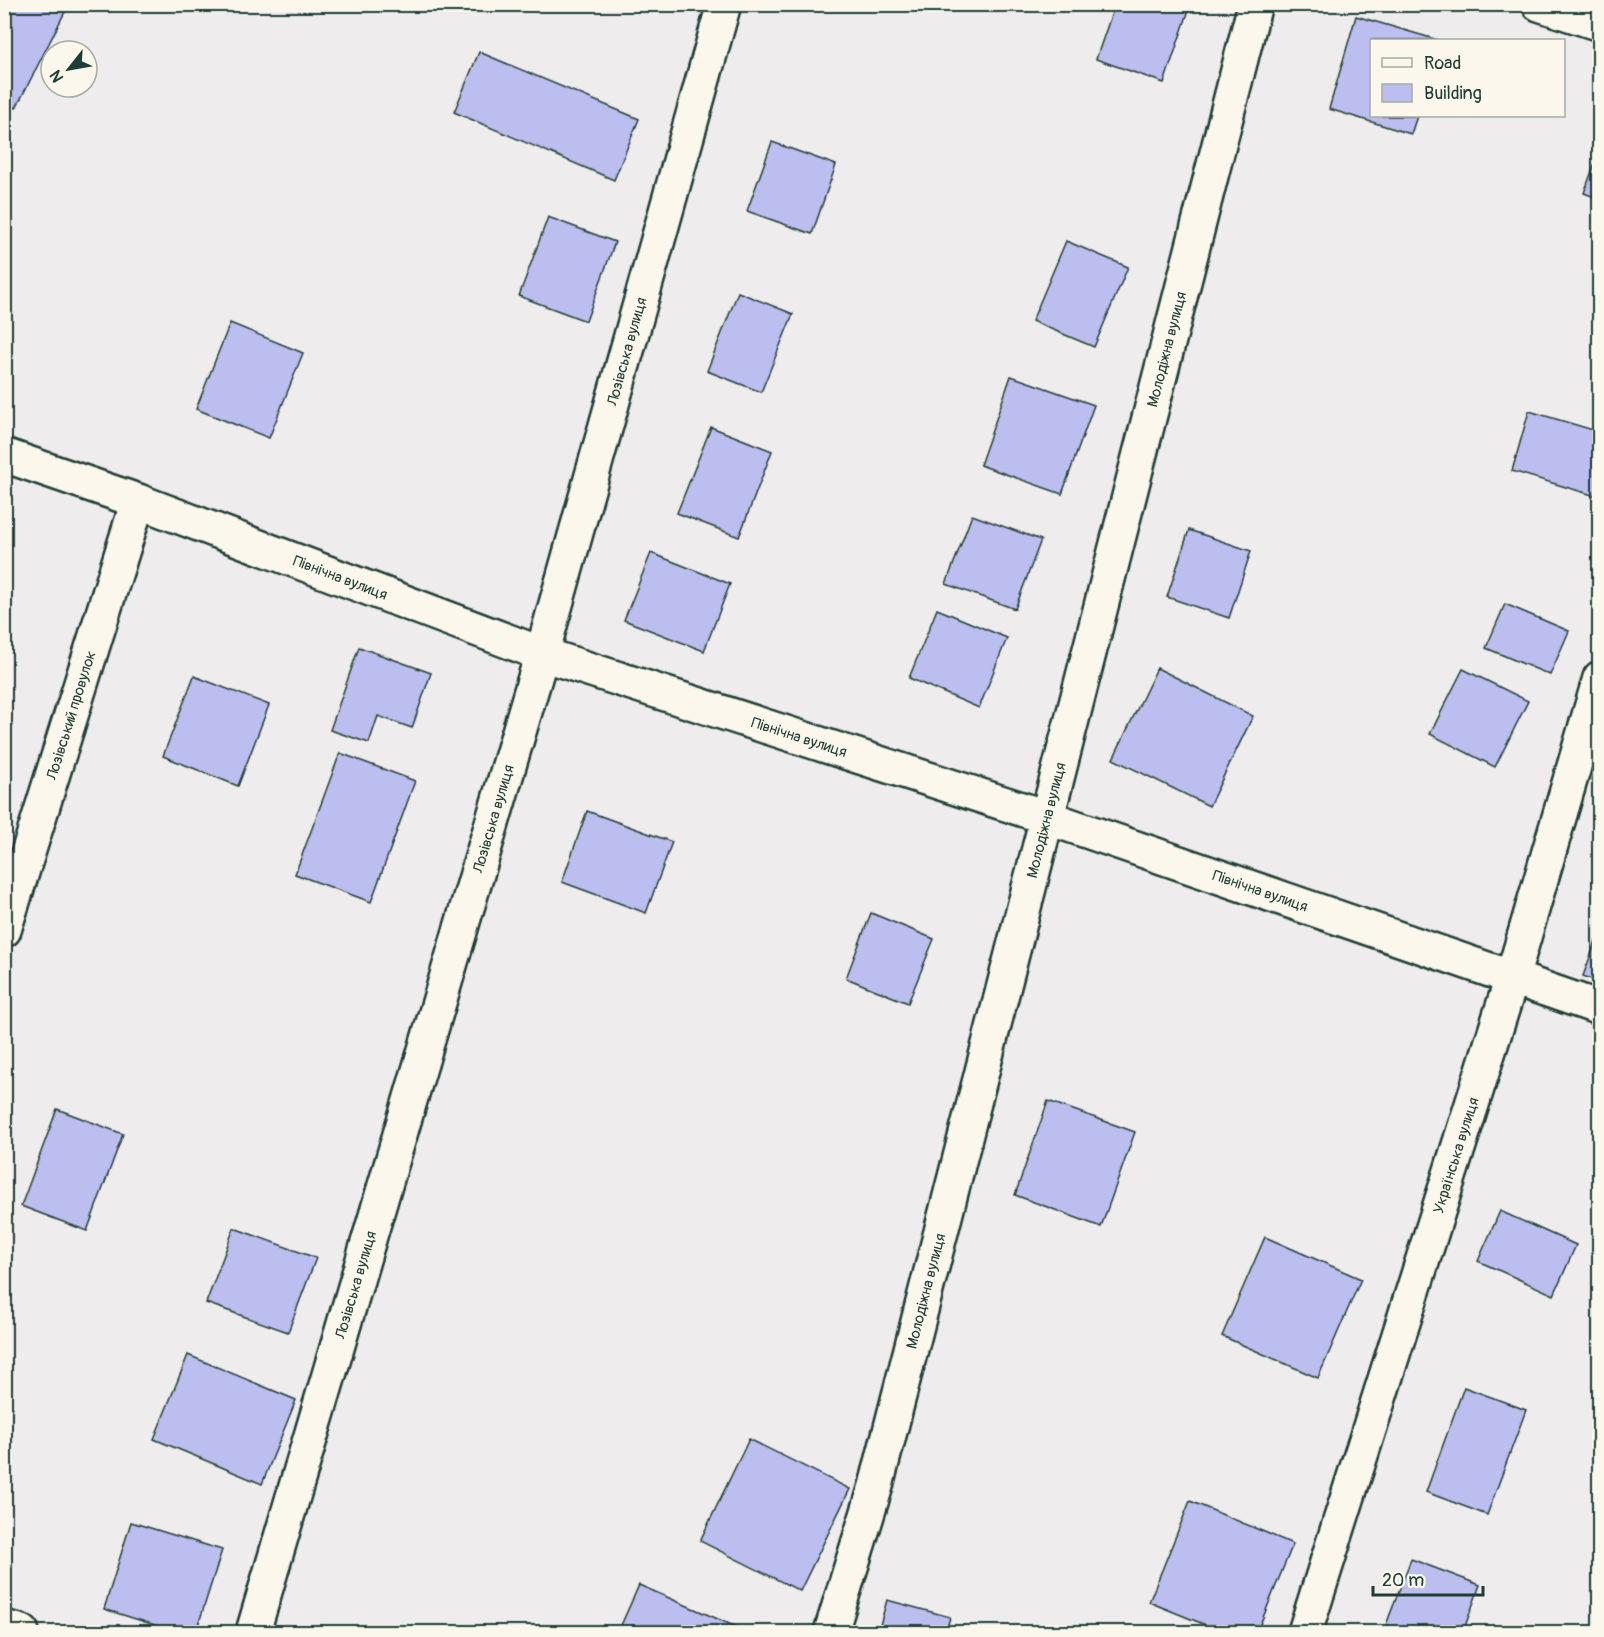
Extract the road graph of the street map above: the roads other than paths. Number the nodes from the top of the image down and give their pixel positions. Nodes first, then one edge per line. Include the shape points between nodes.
1 (724, 4) edge
2 (1255, 4) edge
3 (1539, 4) edge
4 (1599, 24) edge
5 (4, 456) edge
6 (138, 501) junction
7 (542, 654) junction
8 (1599, 678) edge
9 (1046, 817) junction
10 (4, 930) edge
11 (1512, 978) junction
12 (1599, 1008) edge
13 (4, 1627) edge
14 (22, 1632) edge
15 (253, 1632) edge
16 (831, 1632) edge
17 (1305, 1632) edge

1 - 7 street, Лозівська вулиця
2 - 9 street, Молодіжна вулиця
3 - 4 street
5 - 6 street, Північна вулиця
6 - 7 street, Північна вулиця
6 - 10 street, Лозівський провулок
7 - 9 street, Північна вулиця
7 - 15 street, Лозівська вулиця
8 - 11 street, Українська вулиця
9 - 11 street, Північна вулиця
9 - 16 street, Молодіжна вулиця via 876,1486
11 - 12 street, Північна вулиця
11 - 17 street, Українська вулиця
13 - 14 street

